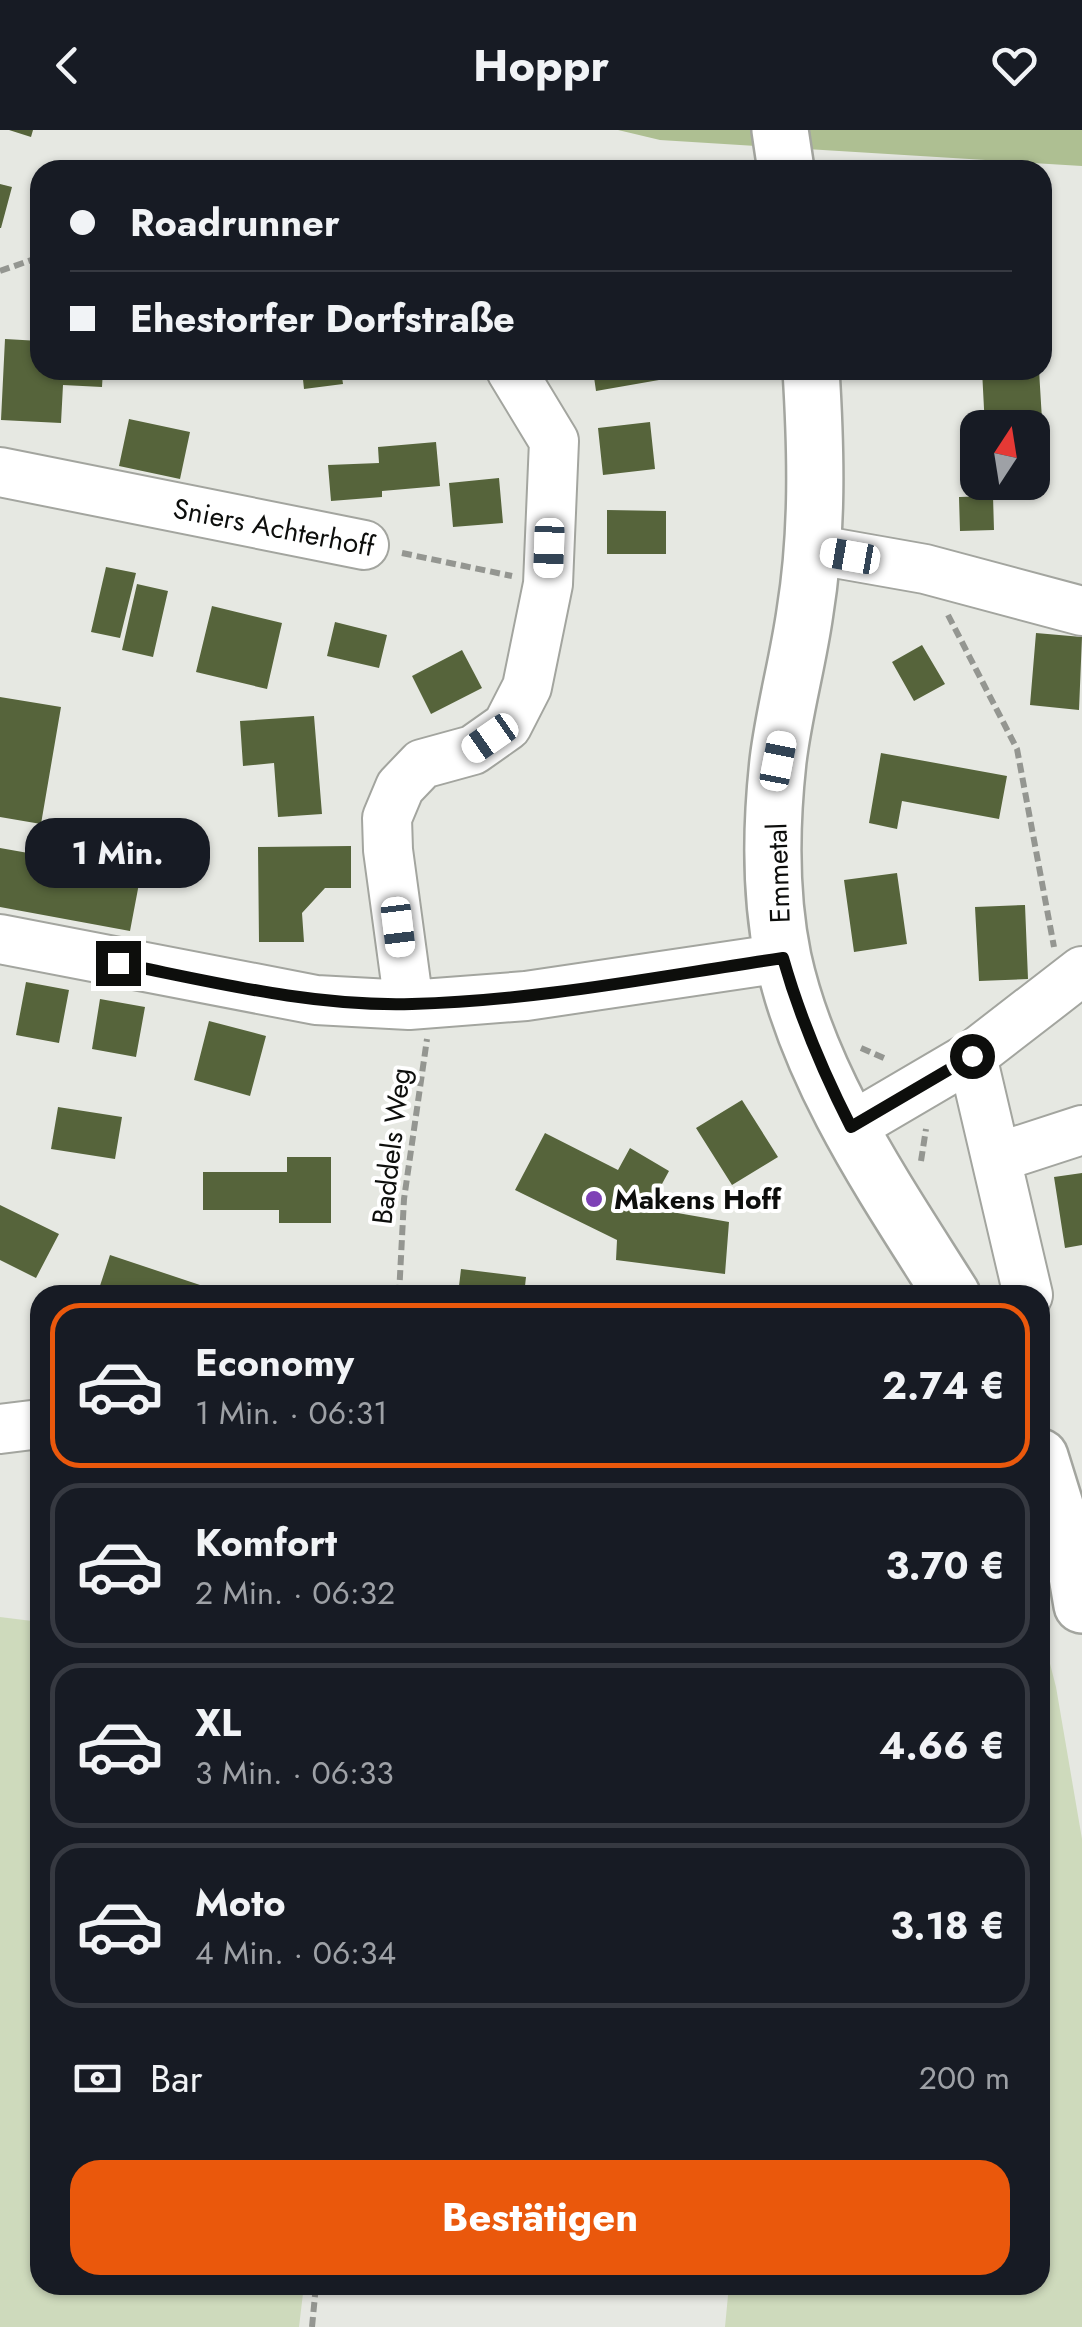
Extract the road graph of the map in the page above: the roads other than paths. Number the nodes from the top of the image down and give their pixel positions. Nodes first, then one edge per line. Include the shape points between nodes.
1 (780, 130) edge
2 (784, 160) edge
3 (517, 380) edge
4 (811, 380) edge
5 (0, 472) edge
6 (364, 545) road end
7 (812, 549) junction
8 (1082, 611) edge
9 (0, 940) edge
10 (783, 958) junction
11 (1072, 979) edge
12 (420, 1004) junction
13 (972, 1056) junction
14 (851, 1127) junction
15 (1082, 1130) edge
16 (996, 1158) junction
17 (946, 1285) edge
18 (1026, 1285) edge
19 (30, 1426) edge
20 (0, 1430) edge
21 (1050, 1490) edge
22 (1082, 1606) edge

1 - 2 main road
3 - 12 street via 554,441 548,584 527,687 507,726 473,750 422,764 400,787 387,818
4 - 7 main road, Emmetal
5 - 6 street, Sniers Achterhoff
7 - 8 street via 925,569
7 - 10 main road, Emmetal via 778,761 775,900
9 - 12 street via 316,1000
10 - 12 street via 526,996
10 - 14 main road, Emmetal via 800,1017
11 - 13 street
13 - 14 street
13 - 16 street
14 - 17 main road, Emmetal
15 - 16 street
16 - 18 street
19 - 20 street
21 - 22 main road

